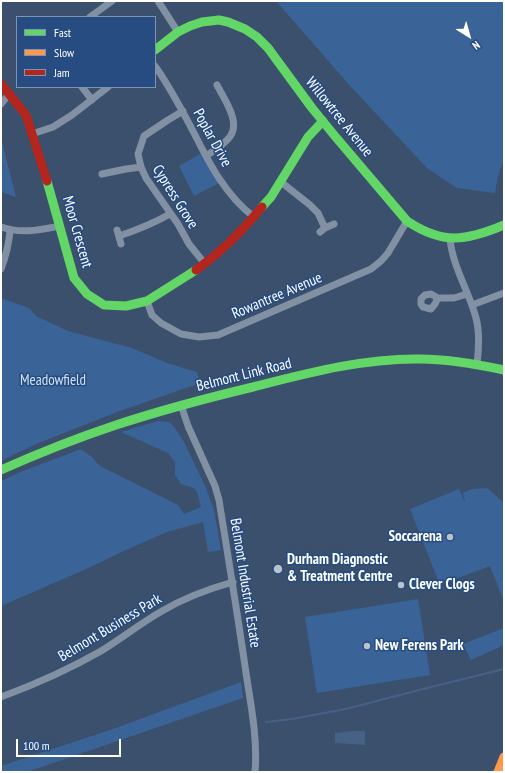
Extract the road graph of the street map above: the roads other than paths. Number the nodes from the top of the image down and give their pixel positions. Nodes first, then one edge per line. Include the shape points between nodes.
1 (112, 1) edge
2 (158, 1) edge
3 (91, 16) edge
4 (178, 32) junction
5 (156, 49) edge
6 (156, 68) edge
7 (1, 84) edge
8 (217, 85) dead end
9 (83, 88) edge
10 (107, 88) edge
11 (9, 94) junction
12 (92, 100) junction
13 (1, 104) edge
14 (183, 112) junction
15 (324, 121) junction
16 (32, 134) junction
17 (206, 156) junction
18 (141, 167) junction
19 (102, 174) dead end
20 (281, 182) junction
21 (170, 214) junction
22 (254, 217) junction
23 (407, 221) junction
24 (334, 224) dead end
25 (504, 225) edge
26 (60, 226) junction
27 (1, 227) edge
28 (10, 230) junction
29 (450, 238) junction
30 (121, 244) dead end
31 (205, 264) junction
32 (1, 269) edge
33 (504, 293) edge
34 (467, 294) junction
35 (438, 298) dead end
36 (147, 300) junction
37 (472, 305) junction
38 (477, 364) junction
39 (504, 370) edge
40 (181, 405) junction
41 (1, 470) edge
42 (233, 582) junction
43 (1, 696) edge
44 (504, 757) edge
45 (255, 772) edge
46 (498, 772) edge

1 - 3 street
2 - 4 street
4 - 5 main road, Willowtree Avenue
4 - 15 main road, Willowtree Avenue via 202,22 219,20 245,29 268,48
6 - 14 street, Poplar Drive
7 - 11 main road, Moor Crescent
8 - 17 street via 230,110 234,122 233,131 229,139
9 - 12 street
10 - 12 street
11 - 13 street
11 - 16 main road, Moor Crescent via 26,115
12 - 16 street via 53,127
14 - 17 street, Poplar Drive
14 - 18 street, Cypress Grove via 144,136 138,154
15 - 20 main road, Moor Crescent via 308,137
15 - 23 main road, Willowtree Avenue
16 - 26 main road, Moor Crescent
17 - 22 street, Poplar Drive via 236,200
18 - 19 street
18 - 21 street, Cypress Grove
20 - 22 main road, Moor Crescent
20 - 24 street via 318,213 323,230
21 - 30 street via 139,229 118,233
21 - 31 street, Cypress Grove
22 - 31 main road, Moor Crescent
23 - 29 main road, Willowtree Avenue via 424,233
23 - 36 street, Rowantree Avenue via 388,253 371,269 218,335 199,337 181,334 152,315
25 - 29 main road, Willowtree Avenue via 473,236
26 - 28 street via 36,231
26 - 36 main road, Moor Crescent via 74,278 87,294 104,305 126,306
27 - 28 street
28 - 32 street
29 - 34 street
31 - 36 main road, Moor Crescent
33 - 37 street
34 - 35 street via 454,298
34 - 37 street
37 - 38 street via 479,330
38 - 39 main road, Belmont Link Road
38 - 40 main road, Belmont Link Road via 447,360 387,360 312,373
40 - 41 main road, Belmont Link Road via 86,435
40 - 42 street, Belmont Industrial Estate via 215,486
42 - 43 street, Belmont Business Park via 206,590 175,604 70,668
42 - 45 street, Belmont Industrial Estate via 252,709
44 - 46 main road

